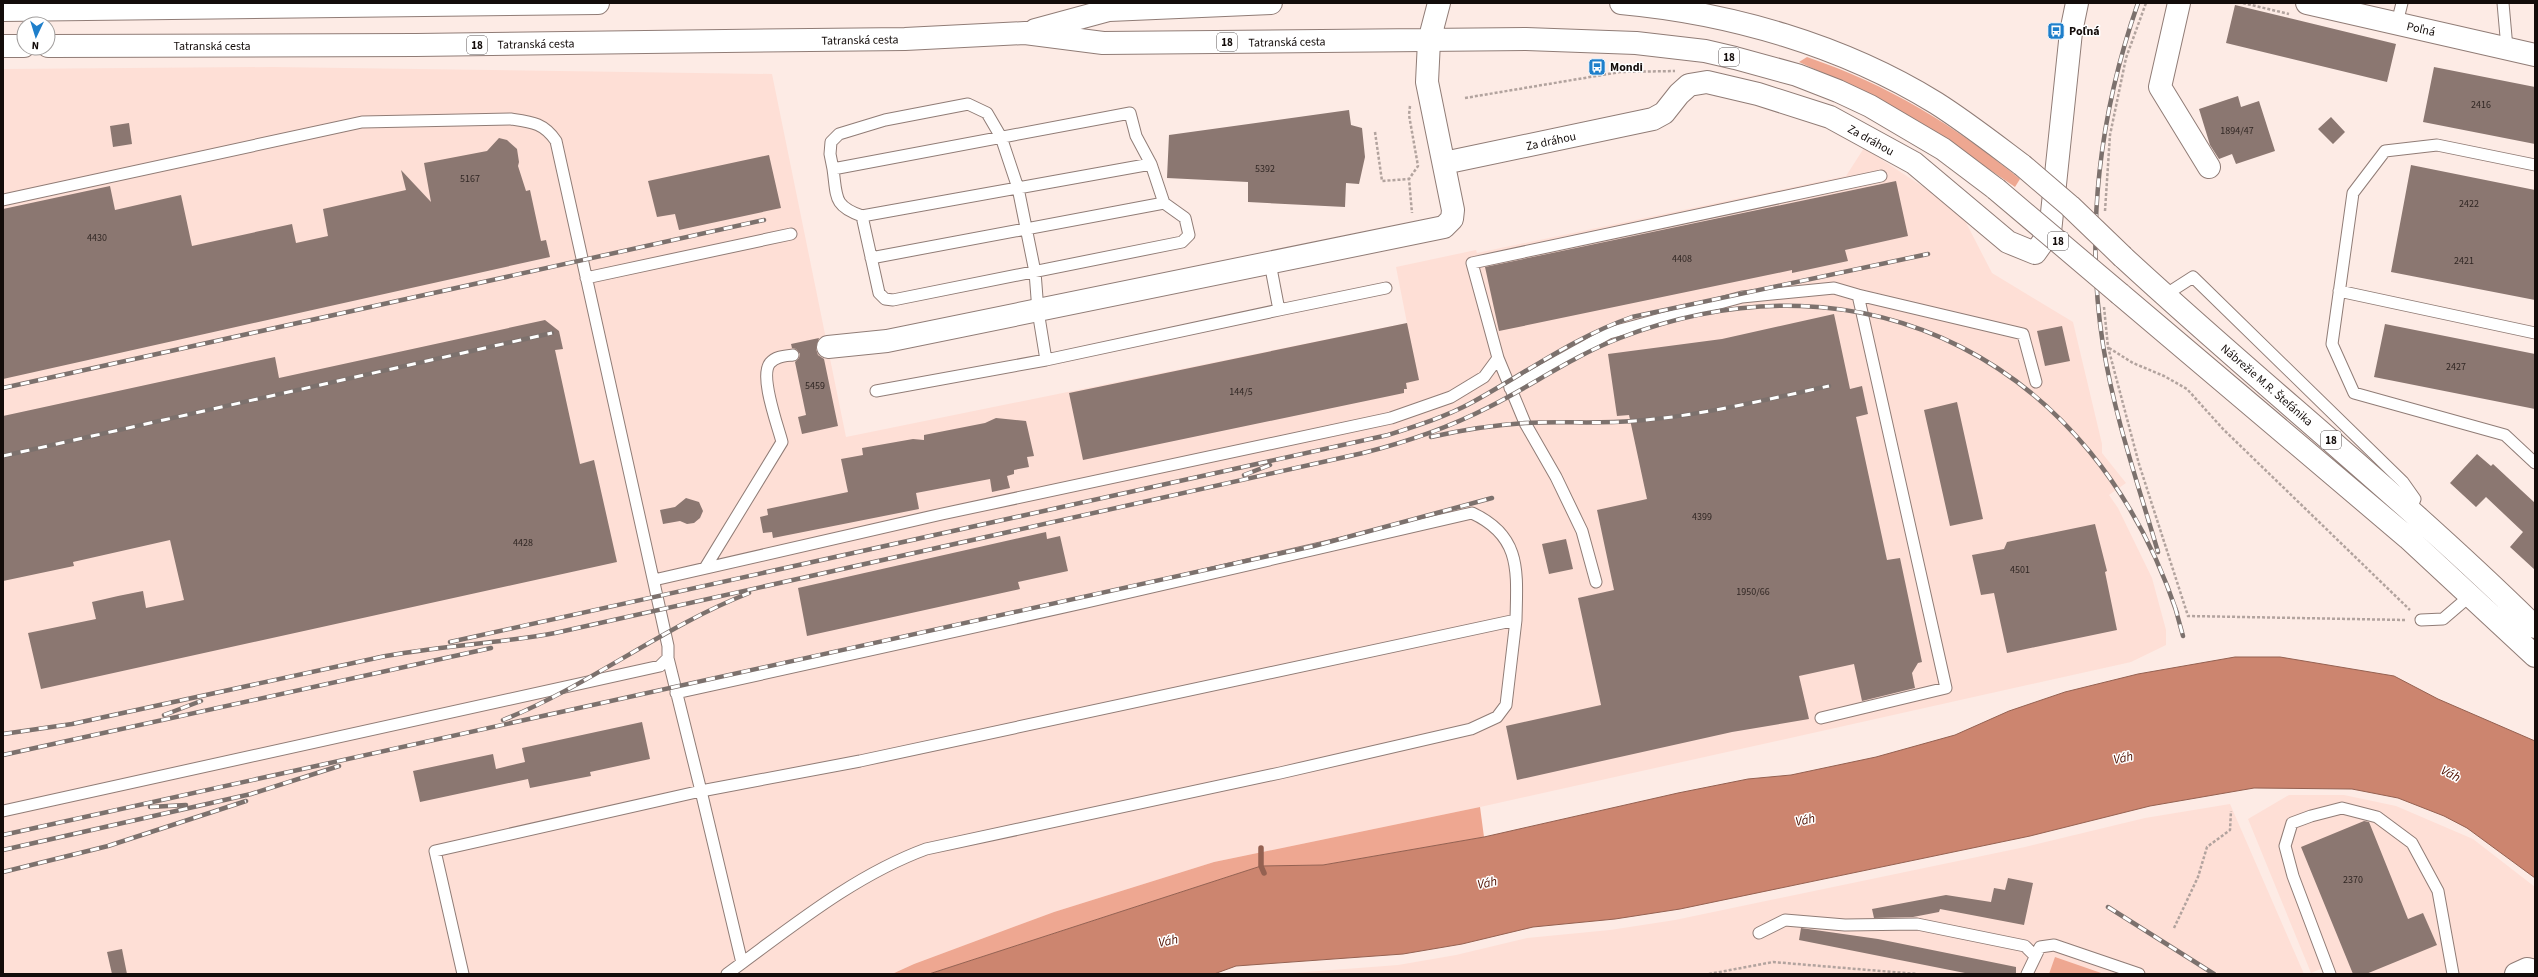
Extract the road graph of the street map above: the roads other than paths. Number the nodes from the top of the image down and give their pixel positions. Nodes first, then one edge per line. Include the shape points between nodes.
1 (598, 3) edge
2 (1271, 3) edge
3 (1439, 3) edge
4 (1621, 3) edge
5 (2077, 3) edge
6 (2179, 3) edge
7 (2307, 3) edge
8 (2503, 3) edge
9 (1694, 9) edge
10 (3, 10) edge
11 (2400, 13) edge
12 (1025, 33) junction
13 (1430, 41) junction
14 (3, 46) edge
15 (16, 46) edge
16 (56, 46) edge
17 (2507, 48) junction
18 (2535, 55) edge
19 (1002, 137) junction
20 (1444, 163) junction
21 (1151, 164) junction
22 (2535, 165) edge
23 (2208, 167) dead end
24 (833, 169) junction
25 (1882, 176) dead end
26 (1018, 188) junction
27 (3, 200) edge
28 (1164, 203) junction
29 (862, 216) junction
30 (1026, 230) junction
31 (791, 234) dead end
32 (870, 258) junction
33 (1270, 264) junction
34 (1034, 272) junction
35 (586, 278) junction
36 (1386, 288) dead end
37 (2339, 291) junction
38 (1858, 295) junction
39 (2165, 295) junction
40 (1279, 310) junction
41 (1038, 311) junction
42 (2535, 333) edge
43 (825, 348) dead end
44 (793, 355) dead end
45 (1498, 358) junction
46 (1046, 360) junction
47 (2036, 382) dead end
48 (1510, 388) junction
49 (876, 391) dead end
50 (2535, 463) edge
51 (2411, 509) junction
52 (705, 568) junction
53 (654, 580) junction
54 (1596, 582) dead end
55 (2471, 595) junction
56 (1516, 620) junction
57 (2421, 620) road end
58 (2535, 627) edge
59 (2535, 656) edge
60 (668, 658) junction
61 (676, 693) junction
62 (1821, 718) dead end
63 (701, 791) junction
64 (3, 811) edge
65 (1759, 933) dead end
66 (2035, 956) junction
67 (742, 963) junction
68 (2535, 971) edge
69 (463, 974) edge
70 (727, 974) edge
71 (2027, 974) edge
72 (2140, 974) edge
73 (2330, 974) edge
74 (2453, 974) edge
75 (2516, 974) edge

1 - 10 main road
2 - 12 main road, Tatranská cesta / 18 via 1109,10
3 - 13 main road
4 - 9 main road, 18
5 - 20 main road, Za dráhou via 2071,32 2050,232 2035,253 2008,242 1914,163 1830,117 1758,94 1707,82 1689,85 1664,113 1654,119
6 - 23 main road via 2160,87
7 - 11 main road, Poľná
8 - 17 lane
9 - 39 main road, Nábrežie M.R. Štefánika / 18, bridge via 1840,54 1935,102 2022,165
11 - 17 main road, Poľná
12 - 13 main road, Tatranská cesta / 18 via 1103,43
12 - 16 main road, Tatranská cesta / 18 via 858,40
13 - 20 main road via 1427,82
13 - 55 main road, Nábrežie M.R. Štefánika / 18, bridge via 1526,39 1636,43 1705,51 1764,65 1817,83 1870,106 1944,149 1996,189 2111,299 2403,534
14 - 15 main road
17 - 18 main road, Poľná
19 - 21 lane via 1130,113 1136,136
19 - 24 lane
19 - 24 lane via 987,113 968,104 885,120 839,134 831,142
19 - 26 lane
20 - 33 main road via 1453,210 1452,219 1444,227
21 - 26 lane
21 - 28 lane
22 - 37 lane via 2437,145 2386,150 2353,193
24 - 29 lane via 838,201 845,210
25 - 45 lane via 1472,263
26 - 29 lane
26 - 30 lane
27 - 35 lane via 362,122 517,120 548,129 556,141
28 - 30 lane
28 - 34 lane via 1185,218 1189,235 1186,240
29 - 32 lane
30 - 32 lane
30 - 34 lane
31 - 35 lane
32 - 34 lane via 879,292 885,299 893,300
33 - 40 lane
33 - 41 main road
34 - 41 lane
35 - 53 lane
36 - 40 lane
37 - 42 lane
37 - 50 lane via 2332,344 2354,393 2505,435
38 - 47 lane via 2023,334
38 - 48 lane via 1834,288 1742,296 1609,333
38 - 62 lane via 1946,688
39 - 51 main road, Nábrežie M.R. Štefánika / 18
39 - 51 lane via 2193,277 2403,482 2415,499
40 - 46 lane
41 - 43 main road via 887,341
41 - 46 lane
44 - 52 lane via 777,357 770,363 766,375 782,442
45 - 48 lane
45 - 52 lane via 1484,377 1451,397 1392,418 942,514
46 - 49 lane
48 - 54 lane via 1525,423 1556,477 1582,531
51 - 58 main road, Nábrežie M.R. Štefánika / 18
52 - 53 lane
53 - 60 lane via 666,633
55 - 57 lane via 2443,619
55 - 59 main road, Nábrežie M.R. Štefánika / 18
56 - 61 lane via 1513,553 1505,537 1491,521 1472,513
56 - 63 lane via 860,761
56 - 67 lane via 1506,705 1497,717 1477,726 1288,771 926,849 900,859 865,878 807,915
60 - 61 lane
60 - 64 lane via 660,666
61 - 63 lane
63 - 67 lane
63 - 69 lane via 435,851
65 - 66 lane via 1784,920 1845,925 1917,924 2025,946
66 - 71 lane
66 - 72 lane via 2040,947 2054,945
67 - 70 lane
68 - 75 main road via 2527,969
73 - 74 lane via 2292,876 2285,846 2292,823 2342,808 2377,817 2412,843 2438,892

